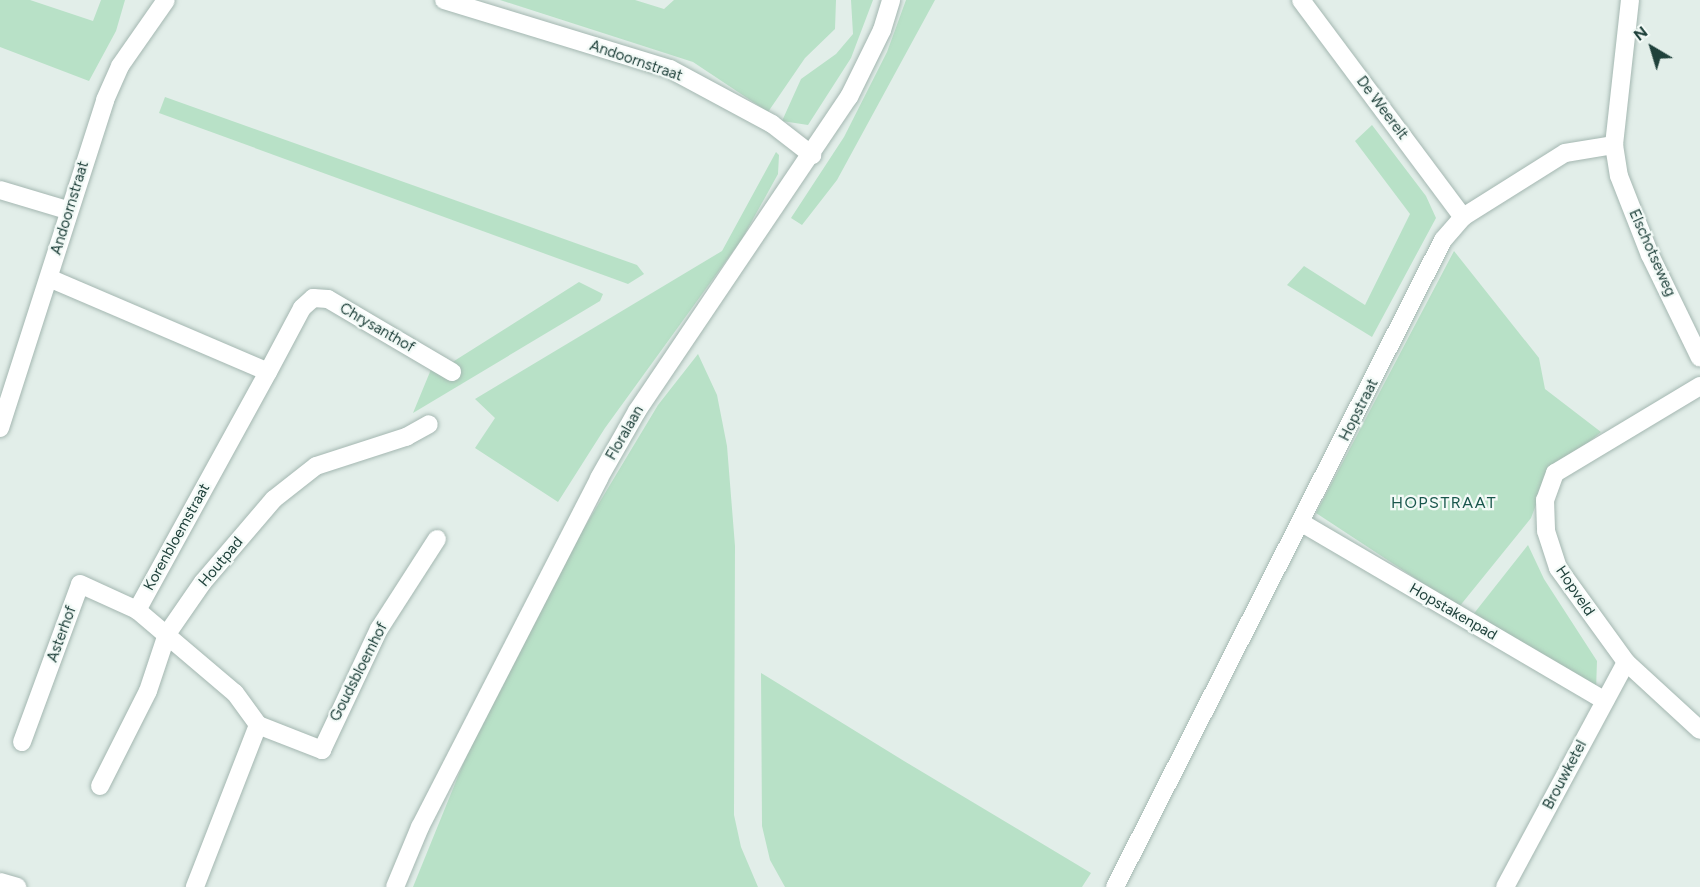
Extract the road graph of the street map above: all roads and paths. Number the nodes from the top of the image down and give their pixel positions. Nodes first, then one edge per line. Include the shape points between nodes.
1 (166, 0) edge
2 (444, 0) edge
3 (891, 0) edge
4 (1300, 0) edge
5 (1630, 0) edge
6 (483, 6) edge
7 (1614, 145) junction
8 (812, 155) junction
9 (0, 190) edge
10 (67, 210) junction
11 (1464, 218) junction
12 (49, 278) junction
13 (1700, 358) edge
14 (268, 372) junction
15 (452, 372) dead end
16 (1700, 386) edge
17 (4, 398) edge
18 (429, 424) dead end
19 (0, 428) edge
20 (1302, 523) junction
21 (437, 539) dead end
22 (136, 610) junction
23 (167, 634) junction
24 (1626, 662) junction
25 (1605, 701) junction
26 (258, 725) junction
27 (1700, 730) edge
28 (22, 741) dead end
29 (100, 786) dead end
30 (0, 882) edge
31 (17, 887) edge
32 (195, 887) edge
33 (395, 887) edge
34 (1115, 887) edge
35 (1504, 887) edge

1 - 10 street, Andoornstraat via 120,66
2 - 6 street, Andoornstraat
3 - 8 street, Floralaan via 864,68
4 - 11 street, De Weerelt
5 - 7 street
6 - 8 street, Andoornstraat via 670,69 772,124
7 - 11 street, Hopstraat via 1565,153
7 - 13 street, Elschotseweg via 1619,176 1650,255
8 - 33 street, Floralaan via 637,411 457,755
9 - 10 street
10 - 12 street, Andoornstraat
11 - 20 street, Hopstraat via 1443,240
12 - 14 street
12 - 17 street, Andoornstraat
14 - 15 street, Chrysanthof via 302,308 313,298 328,299
14 - 22 street, Korenbloemstraat
16 - 24 street, Hopveld via 1555,473 1545,500 1546,531 1558,568
17 - 19 street, Andoornstraat
18 - 23 street, Houtpad via 406,437 331,459 299,476 203,582
20 - 25 street, Hopstakenpad
20 - 34 street, Hopstraat
21 - 26 street, Goudsbloemhof via 379,629 322,750
22 - 23 street
22 - 28 street, Asterhof via 80,584
23 - 26 street via 235,693
23 - 29 street, Houtpad via 148,691
24 - 25 street, Brouwketel
24 - 27 street, Hopveld
25 - 35 street, Brouwketel
26 - 32 street
30 - 31 street

